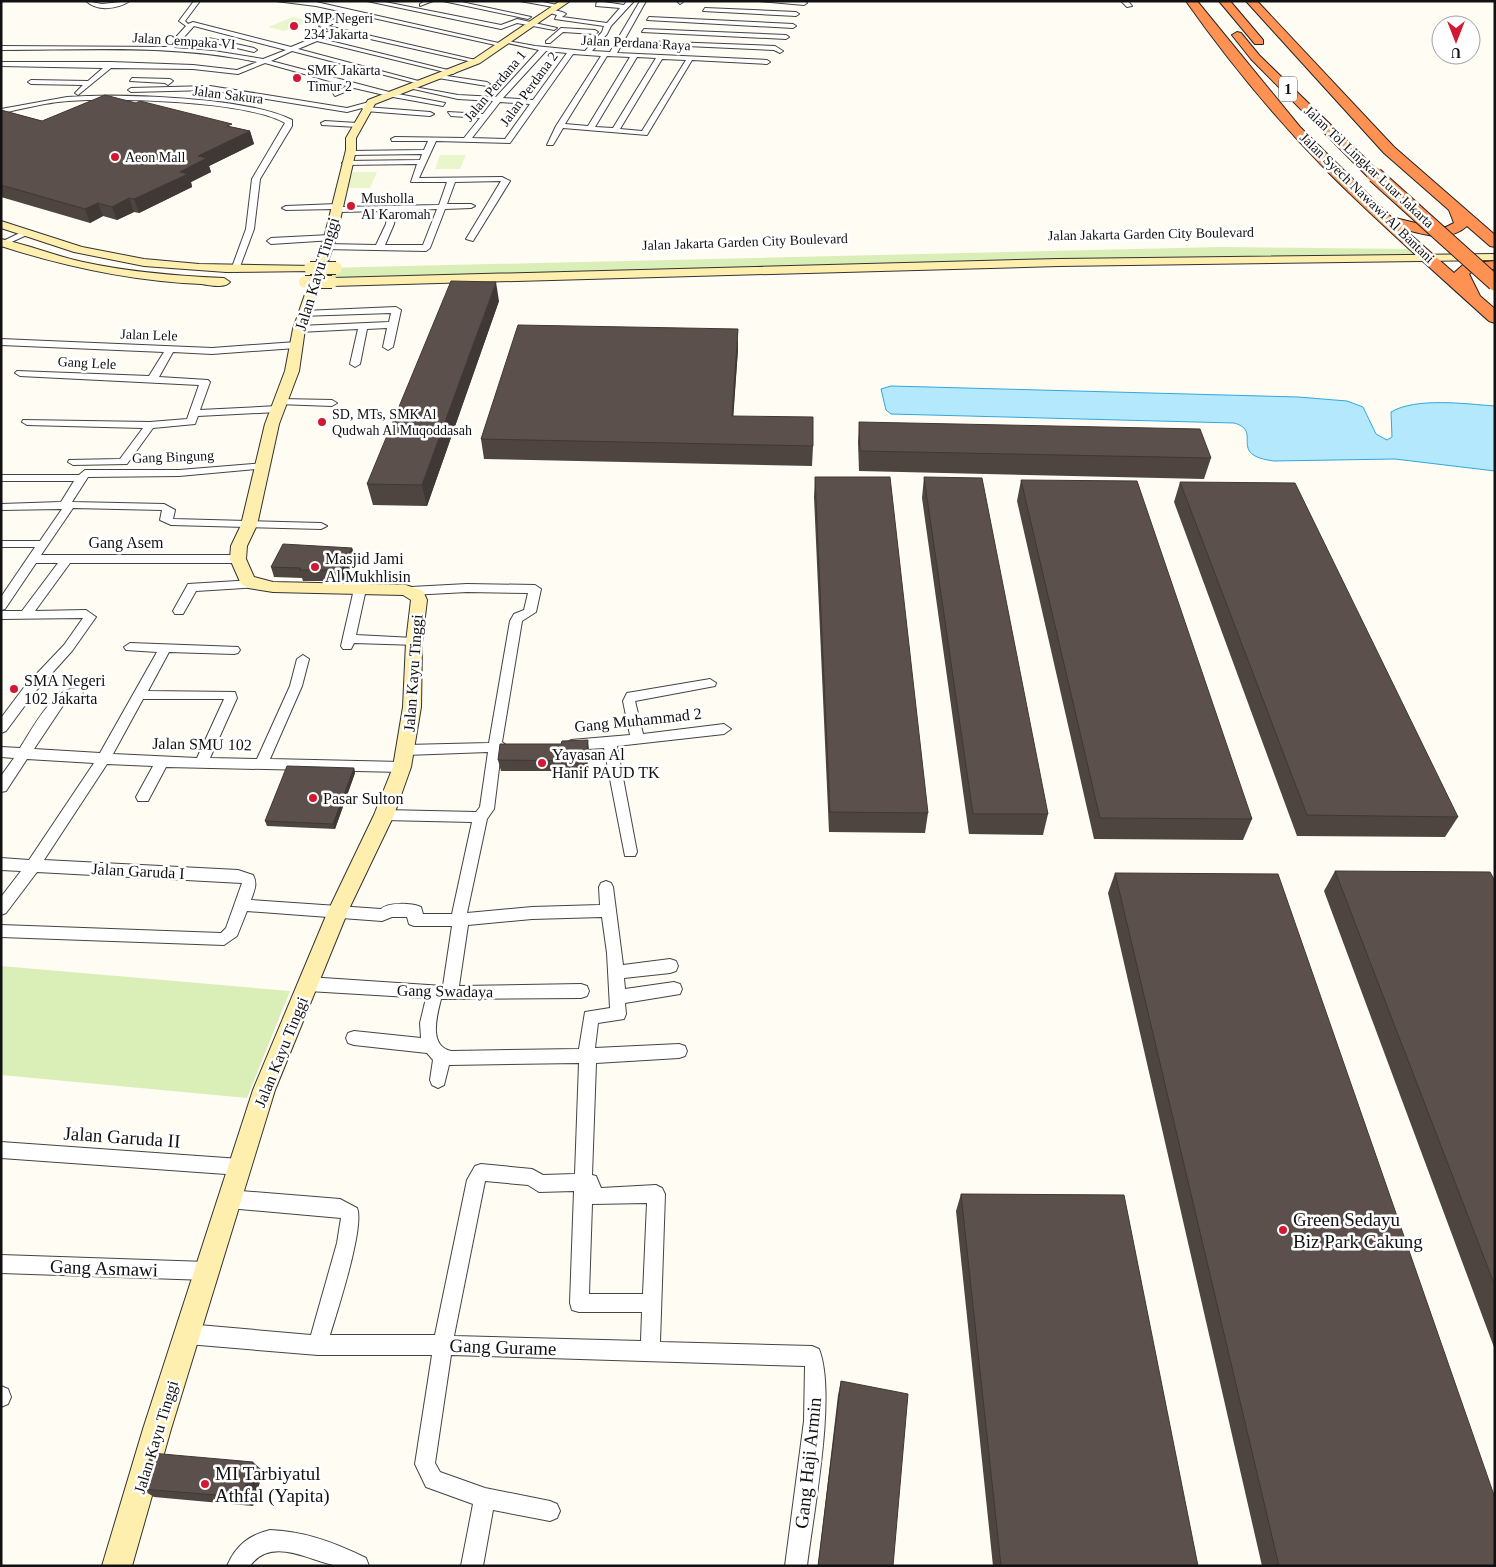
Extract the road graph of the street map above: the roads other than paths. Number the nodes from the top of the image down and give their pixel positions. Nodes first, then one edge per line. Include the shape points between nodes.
1 (89, 1) edge
2 (127, 1) edge
3 (197, 1) edge
4 (279, 1) edge
5 (324, 1) edge
6 (370, 1) edge
7 (430, 1) edge
8 (446, 1) edge
9 (525, 1) edge
10 (600, 1) edge
11 (631, 1) edge
12 (643, 1) edge
13 (762, 1) edge
14 (1191, 1) edge
15 (1209, 1) edge
16 (1224, 1) edge
17 (706, 3) dead end
18 (804, 3) dead end
19 (316, 4) junction
20 (1251, 4) edge
21 (422, 5) junction
22 (625, 7) junction
23 (411, 10) junction
24 (705, 10) junction
25 (355, 12) junction
26 (398, 14) dead end
27 (796, 14) dead end
28 (202, 18) dead end
29 (649, 19) dead end
30 (188, 24) junction
31 (608, 25) junction
32 (793, 26) dead end
33 (702, 27) junction
34 (338, 30) junction
35 (520, 30) edge
36 (644, 31) dead end
37 (222, 32) junction
38 (586, 32) junction
39 (605, 33) junction
40 (787, 34) dead end
41 (301, 35) dead end
42 (580, 38) dead end
43 (204, 39) junction
44 (317, 39) junction
45 (548, 42) junction
46 (644, 43) dead end
47 (301, 44) junction
48 (699, 45) junction
49 (592, 46) junction
50 (1, 48) edge
51 (289, 49) junction
52 (129, 50) junction
53 (168, 50) junction
54 (182, 50) junction
55 (543, 50) junction
56 (257, 51) dead end
57 (780, 51) dead end
58 (572, 52) junction
59 (587, 53) junction
60 (609, 55) junction
61 (635, 56) junction
62 (660, 57) junction
63 (169, 58) dead end
64 (693, 59) junction
65 (263, 61) junction
66 (767, 62) dead end
67 (1, 64) edge
68 (110, 66) junction
69 (251, 66) junction
70 (132, 80) dead end
71 (431, 80) junction
72 (31, 82) dead end
73 (87, 83) junction
74 (487, 84) dead end
75 (354, 85) junction
76 (164, 88) junction
77 (131, 90) dead end
78 (78, 93) dead end
79 (334, 94) dead end
80 (390, 94) junction
81 (497, 100) junction
82 (534, 102) junction
83 (443, 104) dead end
84 (1, 111) edge
85 (430, 114) dead end
86 (450, 114) dead end
87 (484, 116) junction
88 (361, 117) junction
89 (325, 123) dead end
90 (560, 126) junction
91 (591, 128) junction
92 (616, 130) junction
93 (332, 132) dead end
94 (395, 139) dead end
95 (433, 139) junction
96 (466, 140) junction
97 (550, 143) dead end
98 (427, 152) junction
99 (348, 158) junction
100 (422, 162) junction
101 (1379, 172) junction
102 (452, 180) junction
103 (443, 206) junction
104 (471, 206) dead end
105 (286, 208) dead end
106 (337, 208) junction
107 (392, 208) junction
108 (1455, 208) junction
109 (1374, 209) junction
110 (1, 224) edge
111 (28, 232) junction
112 (470, 239) dead end
113 (271, 241) dead end
114 (2, 243) edge
115 (1495, 243) edge
116 (1220, 247) dead end
117 (1254, 247) dead end
118 (1495, 250) edge
119 (380, 252) junction
120 (907, 253) dead end
121 (1424, 254) junction
122 (333, 256) junction
123 (1495, 257) edge
124 (1228, 259) junction
125 (909, 265) junction
126 (1495, 265) edge
127 (310, 268) joint
128 (235, 270) junction
129 (233, 282) dead end
130 (301, 282) dead end
131 (1495, 283) edge
132 (1474, 300) junction
133 (1495, 318) edge
134 (394, 324) junction
135 (363, 326) junction
136 (299, 329) junction
137 (1, 342) edge
138 (388, 347) dead end
139 (170, 350) junction
140 (355, 364) dead end
141 (20, 373) dead end
142 (152, 380) junction
143 (332, 403) dead end
144 (279, 405) junction
145 (195, 413) junction
146 (27, 422) dead end
147 (150, 425) junction
148 (73, 462) dead end
149 (92, 462) junction
150 (264, 466) junction
151 (83, 476) junction
152 (1, 478) edge
153 (68, 505) junction
154 (1, 507) edge
155 (249, 525) junction
156 (321, 526) dead end
157 (1, 544) edge
158 (42, 544) junction
159 (32, 558) junction
160 (67, 559) junction
161 (238, 559) junction
162 (254, 584) junction
163 (1, 589) edge
164 (15, 589) junction
165 (360, 589) junction
166 (411, 591) junction
167 (1, 606) edge
168 (179, 611) dead end
169 (1, 615) edge
170 (24, 615) junction
171 (414, 642) junction
172 (348, 643) joint
173 (130, 646) dead end
174 (164, 648) junction
175 (234, 650) dead end
176 (303, 659) dead end
177 (710, 683) dead end
178 (77, 692) dead end
179 (137, 695) junction
180 (1, 728) edge
181 (724, 729) dead end
182 (637, 738) junction
183 (610, 743) junction
184 (562, 745) edge
185 (514, 746) edge
186 (495, 747) junction
187 (1, 752) edge
188 (26, 754) junction
189 (104, 758) junction
190 (404, 759) junction
191 (162, 762) junction
192 (201, 763) junction
193 (262, 763) junction
194 (1, 787) edge
195 (143, 797) dead end
196 (384, 814) junction
197 (480, 817) junction
198 (630, 852) dead end
199 (1, 864) edge
200 (33, 866) junction
201 (606, 887) dead end
202 (242, 904) junction
203 (1, 909) edge
204 (338, 911) junction
205 (608, 911) junction
206 (460, 920) junction
207 (1, 931) edge
208 (670, 966) dead end
209 (615, 973) junction
210 (308, 984) junction
211 (674, 989) dead end
212 (581, 991) dead end
213 (442, 993) junction
214 (617, 997) junction
215 (354, 1038) dead end
216 (437, 1051) junction
217 (680, 1051) dead end
218 (587, 1056) junction
219 (438, 1080) dead end
220 (1, 1150) edge
221 (240, 1167) junction
222 (584, 1182) junction
223 (228, 1199) junction
224 (1, 1264) edge
225 (207, 1272) junction
226 (653, 1303) junction
227 (187, 1334) junction
228 (318, 1345) junction
229 (444, 1345) junction
230 (650, 1352) junction
231 (816, 1361) joint
232 (485, 1498) junction
233 (550, 1511) dead end
234 (117, 1566) edge
235 (238, 1566) edge
236 (358, 1566) edge
237 (472, 1566) edge
238 (796, 1566) edge

1 - 2 street via 93,5 105,6
3 - 30 street via 182,20
4 - 19 street
5 - 19 street
6 - 23 street
7 - 21 street
8 - 35 street
9 - 35 street
10 - 22 street via 598,5
11 - 22 street
12 - 60 street
13 - 18 street
14 - 109 highway, Jalan Syech Nawawi Al Bantani via 1282,113
15 - 101 highway, Jalan Tol Lingkar Luar Jakarta / 1 via 1255,57
16 - 101 highway, Jalan Tol Lingkar Luar Jakarta / 1
17 - 24 street
19 - 25 street
20 - 108 highway via 1389,150
21 - 23 street
21 - 35 street
22 - 31 street
23 - 35 street
24 - 27 street
24 - 33 street
25 - 34 street via 322,26
25 - 35 street
26 - 35 street
28 - 47 street
29 - 33 street
30 - 37 street
30 - 53 street via 181,38
31 - 35 street via 557,18 563,14
31 - 39 street
32 - 33 street
33 - 36 street
33 - 40 street
33 - 48 street
34 - 35 street
34 - 44 street
35 - 45 street
35 - 55 street, Jalan Perdana Raya
35 - 71 street
37 - 43 street
37 - 51 street
38 - 39 street
38 - 42 street
38 - 45 street via 561,30
39 - 49 street
41 - 44 street
43 - 54 street
43 - 56 street
44 - 47 street
44 - 71 street
45 - 49 street
46 - 48 street
47 - 51 street
48 - 57 street via 775,48
48 - 64 street
49 - 59 street
50 - 52 street, Jalan Cempaka VI
51 - 65 street
51 - 71 street
52 - 53 street, Jalan Cempaka VI
52 - 68 street
53 - 54 street, Jalan Cempaka VI
54 - 65 street, Jalan Cempaka VI
55 - 58 street, Jalan Perdana Raya
55 - 81 street, Jalan Perdana 1
58 - 59 street, Jalan Perdana Raya
58 - 82 street, Jalan Perdana 2
59 - 60 street, Jalan Perdana Raya
60 - 61 street, Jalan Perdana Raya
60 - 90 street
61 - 62 street, Jalan Perdana Raya
61 - 91 street
62 - 64 street, Jalan Perdana Raya
62 - 92 street
63 - 69 street
64 - 66 street, Jalan Perdana Raya
64 - 92 street via 643,133
65 - 69 street
65 - 75 street, Jalan Cempaka VI
67 - 68 street
68 - 69 street via 193,67 237,72
68 - 73 street
70 - 76 street via 170,80
71 - 74 street
71 - 80 street
71 - 81 street via 458,96
72 - 73 street
73 - 78 street
75 - 79 street
75 - 80 street, Jalan Cempaka VI
76 - 77 street
76 - 88 street via 218,89 347,110
80 - 83 street, Jalan Cempaka VI
80 - 88 street
81 - 82 street
81 - 87 street, Jalan Perdana 1
82 - 96 street, Jalan Perdana 2 via 507,141
84 - 128 street, Jalan Sakura via 64,99 104,99 194,103 284,117 289,122 288,126 256,178 250,229
85 - 88 street
86 - 87 street
87 - 96 street, Jalan Perdana 1
88 - 89 street
88 - 93 street
88 - 99 street, Jalan Kayu Tinggi
90 - 91 street
90 - 97 street
91 - 92 street
94 - 95 street
95 - 96 street
95 - 98 street
98 - 99 street
98 - 100 street
99 - 100 street
99 - 106 street, Jalan Kayu Tinggi
100 - 102 street via 414,180
101 - 126 highway, Jalan Tol Lingkar Luar Jakarta / 1
101 - 131 highway, Jalan Tol Lingkar Luar Jakarta / 1, bridge
102 - 103 street
102 - 112 street via 506,181
103 - 104 street
103 - 107 street
103 - 119 street via 426,248
105 - 106 street
106 - 107 street
106 - 122 street, Jalan Kayu Tinggi
107 - 119 street
108 - 109 highway via 1461,220 1459,227 1432,231 1405,226
108 - 115 highway
109 - 121 highway, Jalan Syech Nawawi Al Bantani
110 - 111 street
111 - 114 street
111 - 128 street via 88,252 130,260 187,268
113 - 122 street
114 - 129 street via 110,273
116 - 124 street
117 - 121 street, Jalan Jakarta Garden City Boulevard
118 - 121 street, Jalan Jakarta Garden City Boulevard via 1445,244
119 - 122 street
120 - 125 street
121 - 123 street, Jalan Jakarta Garden City Boulevard
121 - 124 street, Jalan Jakarta Garden City Boulevard
121 - 132 highway, Jalan Syech Nawawi Al Bantani
122 - 127 street, bridge
122 - 136 street, Jalan Kayu Tinggi
124 - 125 street, Jalan Jakarta Garden City Boulevard
125 - 130 street, Jalan Jakarta Garden City Boulevard, bridge
126 - 132 highway via 1469,267 1462,273
127 - 128 street
132 - 133 highway, Jalan Syech Nawawi Al Bantani
134 - 135 street
134 - 136 street via 397,311 394,310
134 - 138 street
135 - 136 street
135 - 140 street
136 - 139 street, Jalan Lele via 222,350
136 - 144 street, Jalan Kayu Tinggi via 292,371
137 - 139 street, Jalan Lele
139 - 142 street
141 - 142 street, Gang Lele
142 - 145 street, Gang Lele via 205,382
143 - 144 street
144 - 145 street
144 - 150 street, Jalan Kayu Tinggi
145 - 147 street via 189,423
146 - 147 street
147 - 149 street via 123,462
148 - 149 street
149 - 151 street
150 - 151 street, Gang Bingung
150 - 155 street, Jalan Kayu Tinggi
151 - 152 street, Gang Bingung
151 - 153 street
153 - 154 street
153 - 155 street via 164,507 169,510 168,521
153 - 158 street
155 - 156 street
155 - 161 street, Jalan Kayu Tinggi
157 - 158 street
158 - 159 street
159 - 160 street, Gang Asem
159 - 164 street
160 - 161 street, Gang Asem
160 - 170 street
161 - 162 street via 244,576
162 - 165 street, Jalan Kayu Tinggi
162 - 168 street via 192,587
163 - 164 street
164 - 167 street
165 - 166 street, Jalan Kayu Tinggi
165 - 172 street
166 - 171 street, Jalan Kayu Tinggi via 419,600
166 - 186 street via 534,590 530,612 516,621
169 - 170 street
170 - 180 street via 86,614 90,617
171 - 172 street
171 - 190 street, Jalan Kayu Tinggi via 412,707
173 - 174 street
174 - 175 street
174 - 179 street
176 - 193 street via 296,686
177 - 182 street via 632,696 629,701
178 - 188 street via 61,698
179 - 189 street
179 - 192 street via 230,696
181 - 182 street, Gang Muhammad 2
182 - 183 street, Gang Muhammad 2
183 - 184 street, Gang Muhammad 2
183 - 198 street
185 - 186 street
186 - 190 street
186 - 197 street via 487,809
187 - 188 street, Jalan SMU 102
188 - 189 street, Jalan SMU 102
188 - 194 street
189 - 191 street, Jalan SMU 102
189 - 200 street
190 - 193 street, Jalan SMU 102
190 - 196 street, Jalan Kayu Tinggi
191 - 192 street, Jalan SMU 102
191 - 195 street
192 - 193 street, Jalan SMU 102
196 - 197 street
196 - 204 street, Jalan Kayu Tinggi
197 - 206 street
199 - 200 street, Jalan Garuda I
200 - 202 street, Jalan Garuda I via 245,877 249,883
200 - 203 street
201 - 205 street
202 - 204 street
202 - 207 street, Jalan Garuda I via 230,935 224,939
204 - 206 street via 382,915 387,911 416,911 414,920
204 - 210 street, Jalan Kayu Tinggi
205 - 206 street
205 - 209 street
206 - 213 street
208 - 209 street
209 - 214 street
210 - 213 street, Gang Swadaya
210 - 221 street, Jalan Kayu Tinggi via 269,1077
211 - 214 street
212 - 213 street, Gang Swadaya
213 - 216 street via 428,1031
214 - 218 street via 618,1014 584,1017
215 - 216 street
216 - 218 street via 458,1059
216 - 219 street
217 - 218 street
218 - 222 street
220 - 221 street, Jalan Garuda II
221 - 223 street, Jalan Kayu Tinggi
222 - 226 street via 590,1182 595,1197 656,1194
222 - 226 street via 579,1303
222 - 229 street via 538,1184 532,1177 481,1172 476,1180
223 - 225 street, Jalan Kayu Tinggi
223 - 228 street via 340,1208 351,1214
224 - 225 street, Gang Asmawi
225 - 227 street, Jalan Kayu Tinggi
226 - 230 street
227 - 228 street, Gang Gurame
227 - 234 street, Jalan Kayu Tinggi
228 - 229 street, Gang Gurame
229 - 230 street, Gang Gurame
229 - 232 street via 425,1464 433,1480
230 - 231 street, Gang Gurame via 809,1355
231 - 238 street, Gang Haji Armin via 813,1428
232 - 233 street
232 - 237 street
235 - 236 street via 246,1554 260,1543 276,1542 295,1543 345,1558

